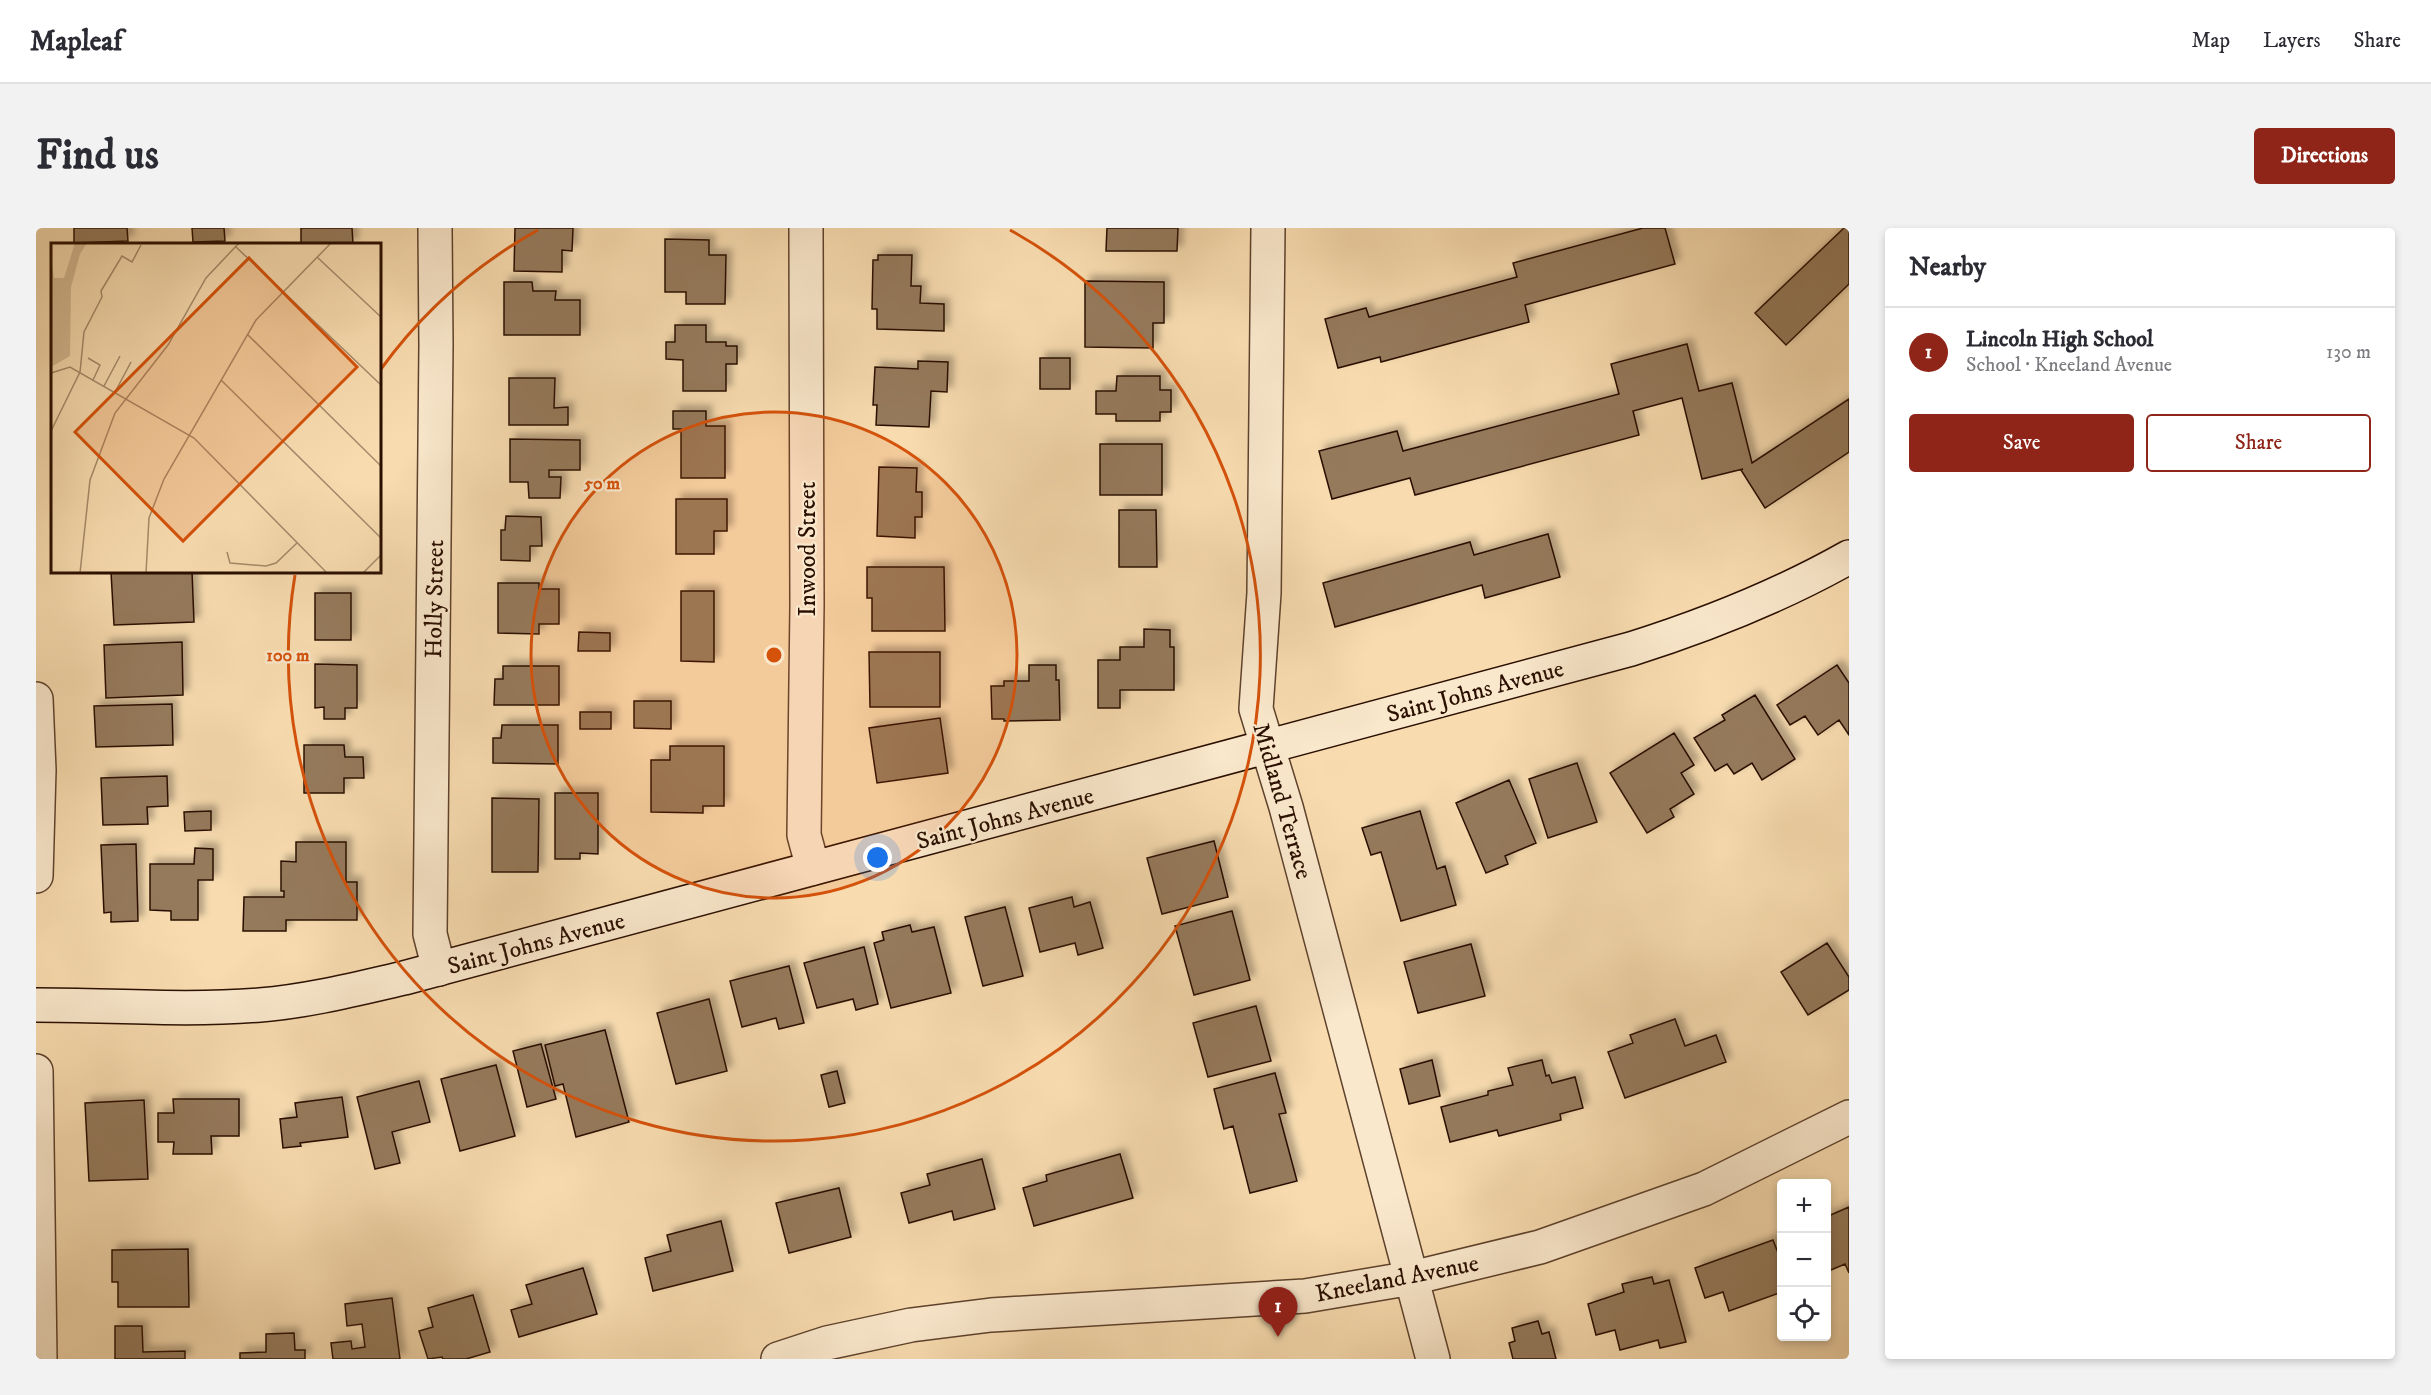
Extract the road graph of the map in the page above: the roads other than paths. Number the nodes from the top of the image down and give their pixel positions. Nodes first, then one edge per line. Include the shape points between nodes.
1 (435, 228) edge
2 (806, 228) edge
3 (1268, 228) edge
4 (1849, 557) edge
5 (36, 699) edge
6 (1268, 747) junction
7 (813, 868) junction
8 (36, 876) edge
9 (439, 969) junction
10 (36, 1005) edge
11 (36, 1071) edge
12 (1849, 1117) edge
13 (1412, 1278) junction
14 (40, 1359) edge
15 (778, 1359) edge
16 (1433, 1359) edge

1 - 9 street, Holly Street via 430,934
2 - 7 street, Inwood Street via 804,835
3 - 6 street, Midland Terrace via 1264,593 1256,709
4 - 6 street, Saint Johns Avenue via 1775,596 1681,633
5 - 8 street
6 - 7 street, Saint Johns Avenue
6 - 13 street, Midland Terrace
7 - 9 street, Saint Johns Avenue
9 - 10 street, Saint Johns Avenue via 322,997 259,1005
11 - 14 street
12 - 13 street, Kneeland Avenue via 1704,1189 1540,1247
13 - 15 street, Kneeland Avenue via 1305,1296 991,1315 910,1325 827,1343
13 - 16 street, Midland Terrace

